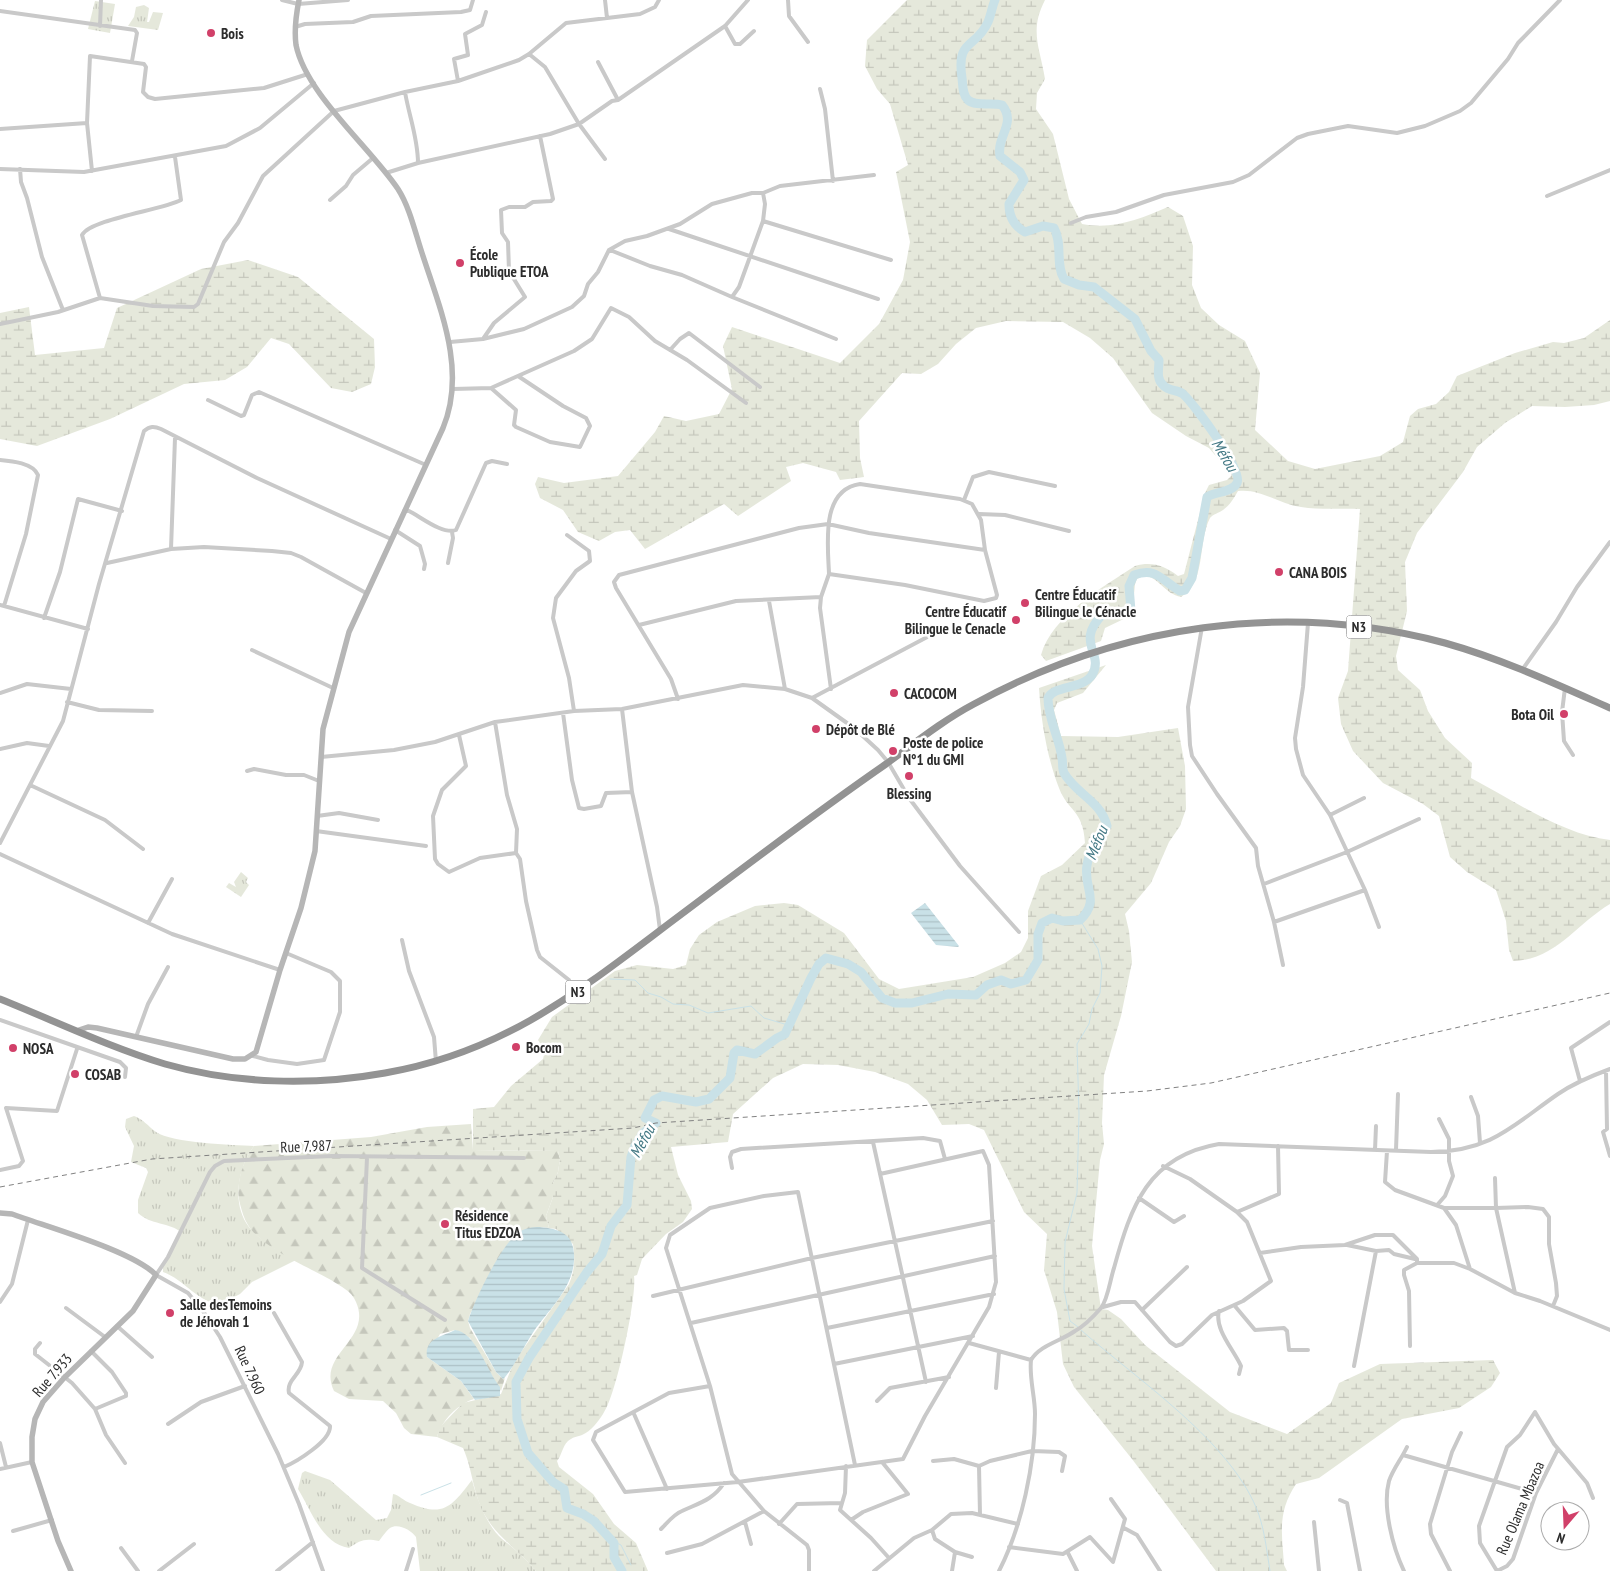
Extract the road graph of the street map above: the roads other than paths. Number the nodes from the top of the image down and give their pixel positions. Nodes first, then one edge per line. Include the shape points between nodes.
1 (101, 0) edge
2 (282, 0) edge
3 (348, 0) edge
4 (473, 0) edge
5 (605, 0) edge
6 (659, 0) edge
7 (748, 0) edge
8 (788, 0) edge
9 (1560, 0) edge
10 (299, 2) edge
11 (0, 11) edge
12 (486, 12) dead end
13 (607, 18) junction
14 (100, 26) junction
15 (725, 26) junction
16 (295, 27) junction
17 (754, 32) dead end
18 (808, 42) dead end
19 (529, 54) junction
20 (132, 61) junction
21 (598, 62) dead end
22 (308, 74) junction
23 (458, 81) junction
24 (314, 83) junction
25 (820, 89) dead end
26 (405, 92) junction
27 (618, 100) junction
28 (334, 110) junction
29 (87, 123) junction
30 (579, 124) junction
31 (0, 129) edge
32 (540, 136) junction
33 (175, 156) junction
34 (373, 158) junction
35 (604, 159) dead end
36 (418, 163) junction
37 (0, 169) edge
38 (20, 169) junction
39 (1610, 170) edge
40 (92, 171) junction
41 (386, 174) junction
42 (874, 175) dead end
43 (833, 181) junction
44 (763, 193) junction
45 (1547, 196) dead end
46 (330, 200) dead end
47 (763, 221) junction
48 (1071, 223) dead end
49 (669, 229) junction
50 (609, 250) junction
51 (749, 255) junction
52 (892, 260) dead end
53 (732, 297) junction
54 (100, 298) junction
55 (878, 299) dead end
56 (63, 310) junction
57 (0, 324) edge
58 (836, 338) dead end
59 (482, 339) junction
60 (450, 342) junction
61 (670, 350) junction
62 (518, 376) junction
63 (760, 387) dead end
64 (491, 388) junction
65 (453, 389) junction
66 (208, 400) dead end
67 (746, 403) dead end
68 (176, 438) junction
69 (0, 460) edge
70 (507, 464) dead end
71 (426, 465) junction
72 (1054, 486) dead end
73 (964, 500) junction
74 (404, 511) junction
75 (122, 512) junction
76 (979, 514) junction
77 (828, 524) junction
78 (395, 530) junction
79 (1069, 531) dead end
80 (452, 532) junction
81 (568, 535) dead end
82 (391, 539) junction
83 (1610, 542) edge
84 (171, 549) junction
85 (985, 550) junction
86 (107, 563) junction
87 (448, 563) dead end
88 (424, 569) dead end
89 (829, 574) junction
90 (366, 593) junction
91 (821, 597) junction
92 (769, 601) junction
93 (2, 605) edge
94 (44, 618) junction
95 (1308, 623) junction
96 (639, 625) junction
97 (1202, 627) junction
98 (88, 629) junction
99 (931, 635) dead end
100 (252, 650) dead end
101 (1521, 670) junction
102 (333, 688) junction
103 (831, 688) junction
104 (1565, 688) junction
105 (71, 689) junction
106 (785, 689) junction
107 (0, 692) edge
108 (812, 698) junction
109 (678, 699) junction
110 (67, 702) junction
111 (1610, 708) edge
112 (622, 710) junction
113 (152, 711) dead end
114 (574, 711) junction
115 (563, 713) junction
116 (495, 722) junction
117 (459, 735) junction
118 (49, 746) junction
119 (0, 750) edge
120 (1573, 756) dead end
121 (320, 757) junction
122 (888, 762) junction
123 (247, 772) dead end
124 (319, 781) junction
125 (30, 785) junction
126 (632, 792) junction
127 (1364, 798) dead end
128 (1330, 815) junction
129 (317, 816) junction
130 (1419, 819) dead end
131 (378, 820) dead end
132 (316, 831) junction
133 (0, 843) edge
134 (426, 846) dead end
135 (143, 849) dead end
136 (1347, 852) junction
137 (516, 853) junction
138 (0, 854) edge
139 (172, 879) dead end
140 (1264, 884) junction
141 (1364, 890) junction
142 (1274, 922) junction
143 (148, 923) junction
144 (1378, 927) dead end
145 (660, 930) junction
146 (1019, 932) dead end
147 (402, 940) dead end
148 (286, 953) junction
149 (1283, 965) dead end
150 (168, 967) dead end
151 (280, 970) junction
152 (576, 994) junction
153 (0, 999) edge
154 (0, 1020) edge
155 (1610, 1022) edge
156 (78, 1030) junction
157 (136, 1037) junction
158 (77, 1049) junction
159 (253, 1056) junction
160 (436, 1062) junction
161 (1608, 1070) edge
162 (125, 1077) dead end
163 (1580, 1081) junction
164 (1398, 1094) dead end
165 (1471, 1097) dead end
166 (1439, 1119) dead end
167 (1376, 1126) dead end
168 (873, 1142) junction
169 (1480, 1143) junction
170 (1278, 1146) junction
171 (1376, 1150) junction
172 (1396, 1150) junction
173 (1450, 1150) junction
174 (1387, 1151) junction
175 (1610, 1156) edge
176 (367, 1158) junction
177 (524, 1158) dead end
178 (945, 1159) junction
179 (1163, 1166) junction
180 (732, 1168) dead end
181 (0, 1170) edge
182 (880, 1174) junction
183 (1495, 1178) dead end
184 (1139, 1198) junction
185 (1438, 1204) junction
186 (1444, 1208) junction
187 (1496, 1208) junction
188 (1237, 1212) junction
189 (0, 1213) edge
190 (1184, 1216) dead end
191 (28, 1220) junction
192 (993, 1221) junction
193 (894, 1242) junction
194 (1345, 1245) junction
195 (1376, 1251) junction
196 (1260, 1253) junction
197 (995, 1256) junction
198 (812, 1258) junction
199 (1417, 1261) junction
200 (1188, 1267) dead end
201 (1470, 1269) junction
202 (156, 1275) junction
203 (902, 1277) junction
204 (680, 1289) junction
205 (1515, 1293) junction
206 (820, 1294) junction
207 (994, 1294) junction
208 (653, 1296) dead end
209 (0, 1302) edge
210 (1234, 1305) junction
211 (1103, 1306) junction
212 (1553, 1306) junction
213 (66, 1308) dead end
214 (1142, 1310) junction
215 (1219, 1311) junction
216 (910, 1312) junction
217 (274, 1313) dead end
218 (445, 1320) dead end
219 (691, 1323) junction
220 (117, 1326) junction
221 (827, 1328) junction
222 (1610, 1330) edge
223 (972, 1336) junction
224 (105, 1337) junction
225 (40, 1343) dead end
226 (969, 1343) junction
227 (918, 1346) junction
228 (1410, 1346) dead end
229 (92, 1350) junction
230 (1308, 1350) dead end
231 (999, 1352) junction
232 (152, 1357) dead end
233 (1031, 1360) junction
234 (834, 1364) junction
235 (1354, 1366) dead end
236 (1239, 1374) dead end
237 (949, 1377) junction
238 (64, 1378) junction
239 (926, 1382) junction
240 (244, 1386) junction
241 (710, 1386) junction
242 (996, 1388) dead end
243 (877, 1401) dead end
244 (96, 1410) junction
245 (634, 1414) junction
246 (168, 1424) dead end
247 (1461, 1433) dead end
248 (0, 1443) edge
249 (1407, 1447) dead end
250 (1558, 1449) junction
251 (1032, 1451) junction
252 (1403, 1455) junction
253 (933, 1461) dead end
254 (32, 1462) junction
255 (882, 1462) junction
256 (125, 1463) dead end
257 (855, 1465) junction
258 (846, 1466) junction
259 (979, 1466) junction
260 (6, 1467) junction
261 (284, 1467) junction
262 (1448, 1468) junction
263 (0, 1469) edge
264 (1062, 1471) dead end
265 (1494, 1481) junction
266 (738, 1482) junction
267 (724, 1483) junction
268 (667, 1489) junction
269 (1536, 1493) junction
270 (1593, 1498) dead end
271 (1111, 1499) dead end
272 (1340, 1500) dead end
273 (842, 1503) junction
274 (764, 1511) junction
275 (980, 1514) junction
276 (52, 1520) junction
277 (851, 1520) junction
278 (745, 1522) junction
279 (1314, 1522) dead end
280 (779, 1524) junction
281 (1018, 1524) junction
282 (1124, 1528) junction
283 (661, 1529) dead end
284 (932, 1530) junction
285 (14, 1531) dead end
286 (313, 1542) junction
287 (194, 1544) dead end
288 (751, 1544) dead end
289 (1009, 1547) junction
290 (121, 1548) dead end
291 (413, 1548) dead end
292 (955, 1552) junction
293 (1068, 1552) junction
294 (667, 1553) dead end
295 (889, 1558) junction
296 (972, 1558) dead end
297 (164, 1567) junction
298 (71, 1571) edge
299 (138, 1571) edge
300 (159, 1571) edge
301 (168, 1571) edge
302 (277, 1571) edge
303 (323, 1571) edge
304 (406, 1571) edge
305 (808, 1571) edge
306 (874, 1571) edge
307 (952, 1571) edge
308 (999, 1571) edge
309 (1077, 1571) edge
310 (1160, 1571) edge
311 (1319, 1571) edge
312 (1360, 1571) edge
313 (1404, 1571) edge
314 (1450, 1571) edge
315 (1497, 1571) edge

1 - 14 street
2 - 10 street
3 - 10 street
4 - 16 street via 470,10 461,12 371,16 353,22
5 - 13 street
6 - 13 street via 656,7 640,14
7 - 15 street
8 - 18 street via 789,16
9 - 48 street via 1518,43 1471,103 1453,114 1425,126 1396,133 1348,126 1308,134 1297,138 1249,175 1233,182 1164,195
10 - 16 street
11 - 14 street
12 - 23 street via 482,25 465,34 468,55 454,59
13 - 19 street via 566,23
14 - 20 street via 135,30
15 - 17 street via 735,44 740,44
15 - 27 street
16 - 22 street via 299,55
19 - 23 street
19 - 30 street via 545,67
20 - 22 street via 145,65 143,92 155,99 264,88
20 - 29 street via 90,56
21 - 27 street
22 - 24 street
23 - 26 street
24 - 28 street
24 - 33 street via 238,142
25 - 43 street
26 - 28 street
26 - 36 street via 418,142
27 - 30 street via 612,100
28 - 34 street
28 - 54 street via 263,176 224,242 198,304 194,307 153,306
29 - 31 street
29 - 40 street
30 - 32 street
30 - 35 street
32 - 36 street
32 - 59 street via 551,201 501,210 502,233 508,242 509,270 525,297 494,323
33 - 40 street
33 - 54 street via 180,200 91,227 82,235
34 - 41 street
34 - 46 street
36 - 41 street
37 - 38 street
38 - 40 street
38 - 56 street via 42,257
39 - 45 street
41 - 60 street via 405,204
42 - 43 street
43 - 44 street via 780,186
44 - 47 street
44 - 49 street via 712,204
47 - 51 street
47 - 52 street
49 - 50 street via 624,241
49 - 51 street
50 - 53 street
50 - 59 street via 584,296 572,307 541,323
51 - 53 street
51 - 55 street
53 - 58 street
54 - 56 street
56 - 57 street
59 - 60 street
60 - 65 street
61 - 62 street via 629,317 611,308 592,338 574,351
61 - 63 street via 689,333
61 - 67 street
62 - 64 street
62 - 64 street via 586,418 590,426 580,447 550,442 516,427 516,410
64 - 65 street
65 - 71 street via 447,419
66 - 71 street via 241,416 252,394 259,392
68 - 75 street via 154,426 144,431
68 - 82 street
68 - 84 street
69 - 93 street via 15,461 33,468 38,475 23,543
70 - 80 street via 486,463 466,511
71 - 74 street
72 - 73 street via 989,472 972,477
73 - 76 street via 972,504
73 - 77 street via 853,485 833,506
74 - 78 street
74 - 80 street
75 - 86 street
75 - 94 street via 78,499
76 - 79 street via 1006,515
76 - 85 street
77 - 85 street
77 - 89 street
77 - 96 street via 799,528 619,574 614,582 616,588
78 - 82 street
78 - 88 street via 420,546
80 - 87 street
81 - 114 street via 589,551 590,561 576,571 556,598 553,618
82 - 90 street
83 - 101 street
84 - 86 street
84 - 90 street via 204,547 291,553
85 - 89 street via 997,595 989,601
86 - 98 street
89 - 91 street
90 - 102 street via 349,632
91 - 92 street
91 - 103 street
92 - 96 street via 736,601
92 - 106 street
93 - 94 street
94 - 98 street
95 - 97 highway, N3
95 - 101 highway, N3 via 1369,628 1420,637
95 - 128 street via 1295,742 1303,775
96 - 109 street via 671,679
97 - 122 highway, N3 via 1154,635 1098,650 1036,673 945,721
97 - 140 street via 1188,707 1192,756 1256,848
98 - 105 street
99 - 103 street
100 - 102 street
101 - 104 highway, N3
102 - 121 street
103 - 108 street
104 - 111 highway, N3
104 - 120 street via 1562,712 1564,741
105 - 107 street via 27,684
105 - 110 street
106 - 108 street
106 - 109 street via 743,685
108 - 122 street via 864,736
109 - 112 street
110 - 113 street via 99,710
110 - 118 street via 63,721
112 - 114 street
112 - 126 street
114 - 115 street
115 - 116 street
115 - 126 street via 579,808 600,806 606,793
116 - 117 street
116 - 137 street via 507,795 517,829
117 - 121 street via 394,750
117 - 137 street via 466,766 442,790 433,816 435,859 450,872 480,858
118 - 119 street via 27,743
118 - 125 street
121 - 124 street
122 - 145 highway, N3
122 - 146 street via 950,852
123 - 124 street via 254,769 304,775
124 - 129 street
125 - 133 street
125 - 135 street via 105,820
126 - 145 street
127 - 128 street
128 - 136 street
129 - 131 street via 339,813
129 - 132 street
130 - 136 street
132 - 134 street
132 - 148 street via 315,850 302,904
136 - 140 street
136 - 141 street
137 - 152 street via 520,859 537,950 540,957 569,980
138 - 143 street
139 - 143 street
140 - 142 street
141 - 142 street
141 - 144 street
142 - 149 street
143 - 151 street
145 - 152 highway, N3
147 - 160 street via 409,971 434,1037
148 - 151 street
148 - 159 street via 331,972 340,981 340,1012 327,1056 318,1062 298,1064
150 - 157 street via 148,1004
151 - 159 street via 260,1046
152 - 160 highway, N3 via 510,1032
153 - 156 highway, N3
154 - 158 street
155 - 163 street via 1571,1048
156 - 157 street via 97,1028
156 - 160 highway, N3 via 164,1063 215,1074 268,1080 337,1079 383,1074
157 - 159 street via 233,1059
158 - 162 street via 120,1062 126,1068
158 - 181 street via 57,1111 6,1108 23,1161 19,1166
161 - 163 street
161 - 175 street via 1607,1129 1603,1132
163 - 169 street via 1506,1133
164 - 172 street
165 - 169 street via 1478,1116
166 - 173 street via 1449,1139
167 - 171 street
168 - 178 street via 934,1138 942,1144
168 - 180 street via 741,1149 732,1152
168 - 182 street
169 - 173 street
170 - 171 street
170 - 179 street via 1219,1144 1200,1147
170 - 188 street via 1279,1194
171 - 174 street
172 - 173 street
172 - 174 street
173 - 185 street via 1453,1176
174 - 185 street via 1385,1182 1406,1194
176 - 177 street, Rue 7.987
176 - 202 street, Rue 7.987 via 332,1156 224,1161 215,1166
176 - 218 street via 362,1268
178 - 182 street
178 - 192 street via 985,1153
179 - 184 street
179 - 188 street via 1190,1179
182 - 193 street
183 - 187 street
184 - 190 street via 1174,1222
184 - 211 street via 1118,1253
185 - 186 street
186 - 187 street
186 - 201 street via 1456,1225
187 - 205 street
187 - 212 street via 1543,1209 1549,1217 1549,1244 1557,1296
188 - 196 street via 1250,1227
189 - 191 street, Rue 7.960
191 - 202 street, Rue 7.960 via 140,1263
191 - 209 street via 12,1284
192 - 193 street
192 - 197 street
193 - 198 street
193 - 203 street
194 - 195 street
194 - 196 street
194 - 199 street via 1375,1235 1393,1235
195 - 199 street via 1389,1250
195 - 235 street
196 - 210 street via 1271,1281
197 - 203 street
197 - 207 street
198 - 204 street
198 - 204 street via 798,1192 710,1208 668,1237 666,1248
198 - 206 street
199 - 201 street via 1454,1263
199 - 228 street via 1404,1270 1409,1291
200 - 214 street
201 - 205 street
202 - 220 street, Rue 7.933 via 142,1298
202 - 240 street, Rue 7.960 via 181,1288 195,1300 220,1337
203 - 206 street
203 - 216 street
204 - 208 street
204 - 219 street
205 - 212 street
206 - 219 street
206 - 221 street
207 - 216 street
207 - 223 street
210 - 215 street
210 - 230 street via 1255,1330 1284,1328 1289,1350
211 - 214 street via 1134,1302
211 - 233 street via 1076,1331 1041,1350
212 - 222 street
213 - 224 street
214 - 215 street via 1176,1346
215 - 236 street via 1220,1326 1241,1366
216 - 221 street
216 - 227 street
217 - 261 street via 302,1362 300,1370 289,1383 289,1393 330,1426 328,1434 304,1456
219 - 241 street
220 - 224 street, Rue 7.933
220 - 232 street
221 - 234 street
223 - 226 street
223 - 227 street
224 - 229 street, Rue 7.933
225 - 238 street via 34,1349 35,1354
226 - 231 street
226 - 237 street
227 - 234 street
227 - 239 street
229 - 238 street, Rue 7.933
229 - 244 street via 126,1393 126,1396
231 - 233 street
231 - 242 street
233 - 251 street via 1035,1411
234 - 257 street
237 - 239 street
237 - 255 street via 906,1456 898,1461
238 - 244 street
238 - 254 street, Rue 7.933 via 43,1402 35,1419
239 - 243 street via 890,1388
240 - 246 street via 201,1402
240 - 261 street, Rue 7.960
241 - 245 street via 669,1393
241 - 266 street via 732,1474
244 - 256 street via 106,1435
245 - 268 street
245 - 268 street via 600,1428 593,1440 625,1492
247 - 262 street
248 - 260 street
249 - 252 street
250 - 265 street via 1534,1412 1520,1435 1507,1447
250 - 269 street, Rue Olama Mbazoa
250 - 270 street via 1582,1477
251 - 259 street
251 - 264 street via 1064,1453
251 - 281 street
252 - 262 street
252 - 313 street via 1389,1482 1386,1504 1396,1554
253 - 259 street via 954,1460
254 - 260 street
254 - 276 street, Rue 7.933
255 - 257 street
255 - 277 street via 908,1494
257 - 258 street
258 - 266 street
258 - 273 street
259 - 275 street
260 - 263 street
261 - 286 street, Rue 7.960
262 - 265 street
262 - 314 street via 1430,1528
265 - 269 street
265 - 315 street via 1479,1526 1479,1536
266 - 267 street
266 - 274 street
267 - 268 street
267 - 283 street via 704,1503 680,1511
269 - 315 street, Rue Olama Mbazoa via 1513,1559
271 - 282 street via 1123,1515
272 - 312 street via 1347,1503
273 - 277 street via 840,1510
273 - 280 street via 797,1504
274 - 278 street
274 - 280 street
275 - 281 street
275 - 284 street via 951,1514
276 - 285 street
276 - 298 street, Rue 7.933
277 - 295 street
278 - 288 street
278 - 294 street via 697,1546
279 - 311 street
280 - 305 street via 806,1545 809,1550
281 - 289 street
282 - 293 street via 1112,1562 1090,1537
282 - 310 street via 1136,1535
284 - 292 street via 935,1540
284 - 295 street via 914,1538
286 - 302 street
286 - 303 street, Rue 7.960
287 - 297 street
289 - 293 street via 1058,1554
289 - 308 street
290 - 299 street
291 - 304 street
292 - 296 street
292 - 307 street
293 - 309 street
295 - 306 street
297 - 300 street
297 - 301 street

